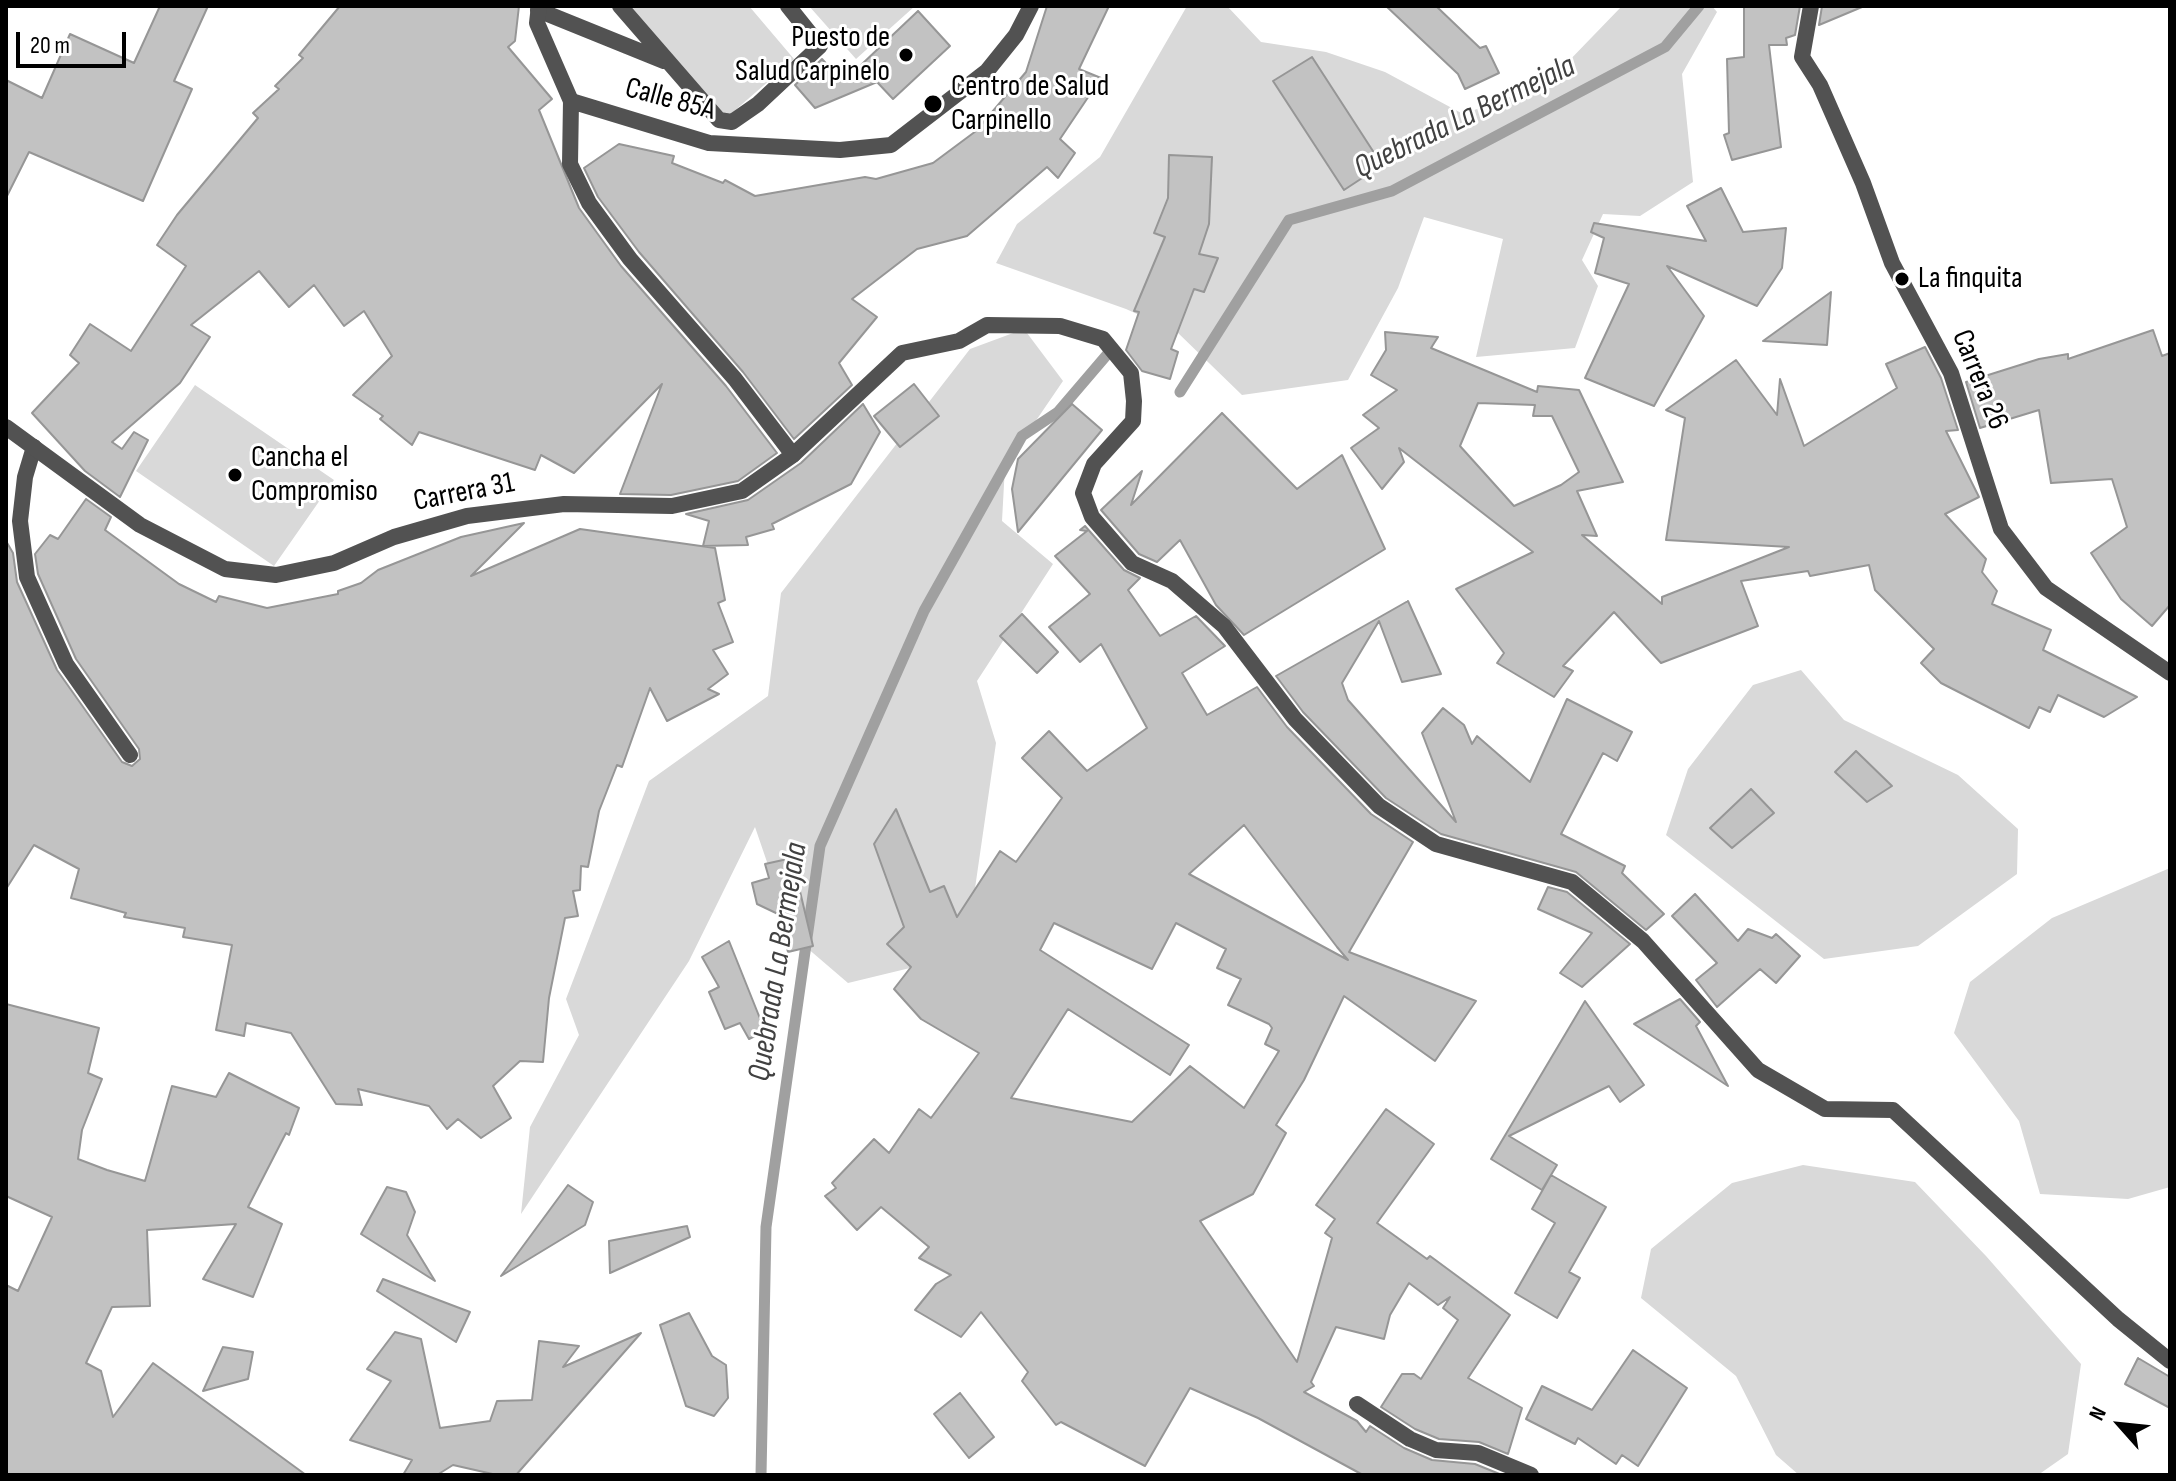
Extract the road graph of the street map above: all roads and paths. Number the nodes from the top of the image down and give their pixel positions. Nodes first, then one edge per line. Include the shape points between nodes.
1 (620, 6) edge
2 (788, 6) edge
3 (1031, 6) edge
4 (1811, 6) edge
5 (538, 8) edge
6 (676, 67) junction
7 (571, 101) junction
8 (6, 427) edge
9 (34, 447) junction
10 (793, 455) junction
11 (2170, 673) edge
12 (130, 755) dead end
13 (2170, 1361) edge
14 (1357, 1404) dead end
15 (1531, 1475) edge

1 - 6 street
2 - 6 street via 820,46 732,122 719,120
3 - 7 street, Calle 85A via 987,71 891,145 840,150 709,143
4 - 11 street, Carrera 26 via 1802,57 1820,85 1863,183 1892,263 1951,373 2001,529 2046,588
5 - 6 street
5 - 7 street via 537,23
7 - 10 street via 570,164 589,203
8 - 9 street, Carrera 31
9 - 10 street, Carrera 31 via 140,525 225,569 276,575 334,563 394,537 467,516 564,504 672,506 742,491
9 - 12 street via 20,521 27,577 66,664
10 - 13 street via 902,353 959,341 987,325 1060,326 1103,339 1131,373 1133,421 1094,464 1083,493 1092,517 1132,563 1172,581 1224,626 1295,719 1379,806 1436,844 1572,882 1643,941 1758,1070 1825,1109 1893,1110
14 - 15 street via 1423,1445 1478,1453

